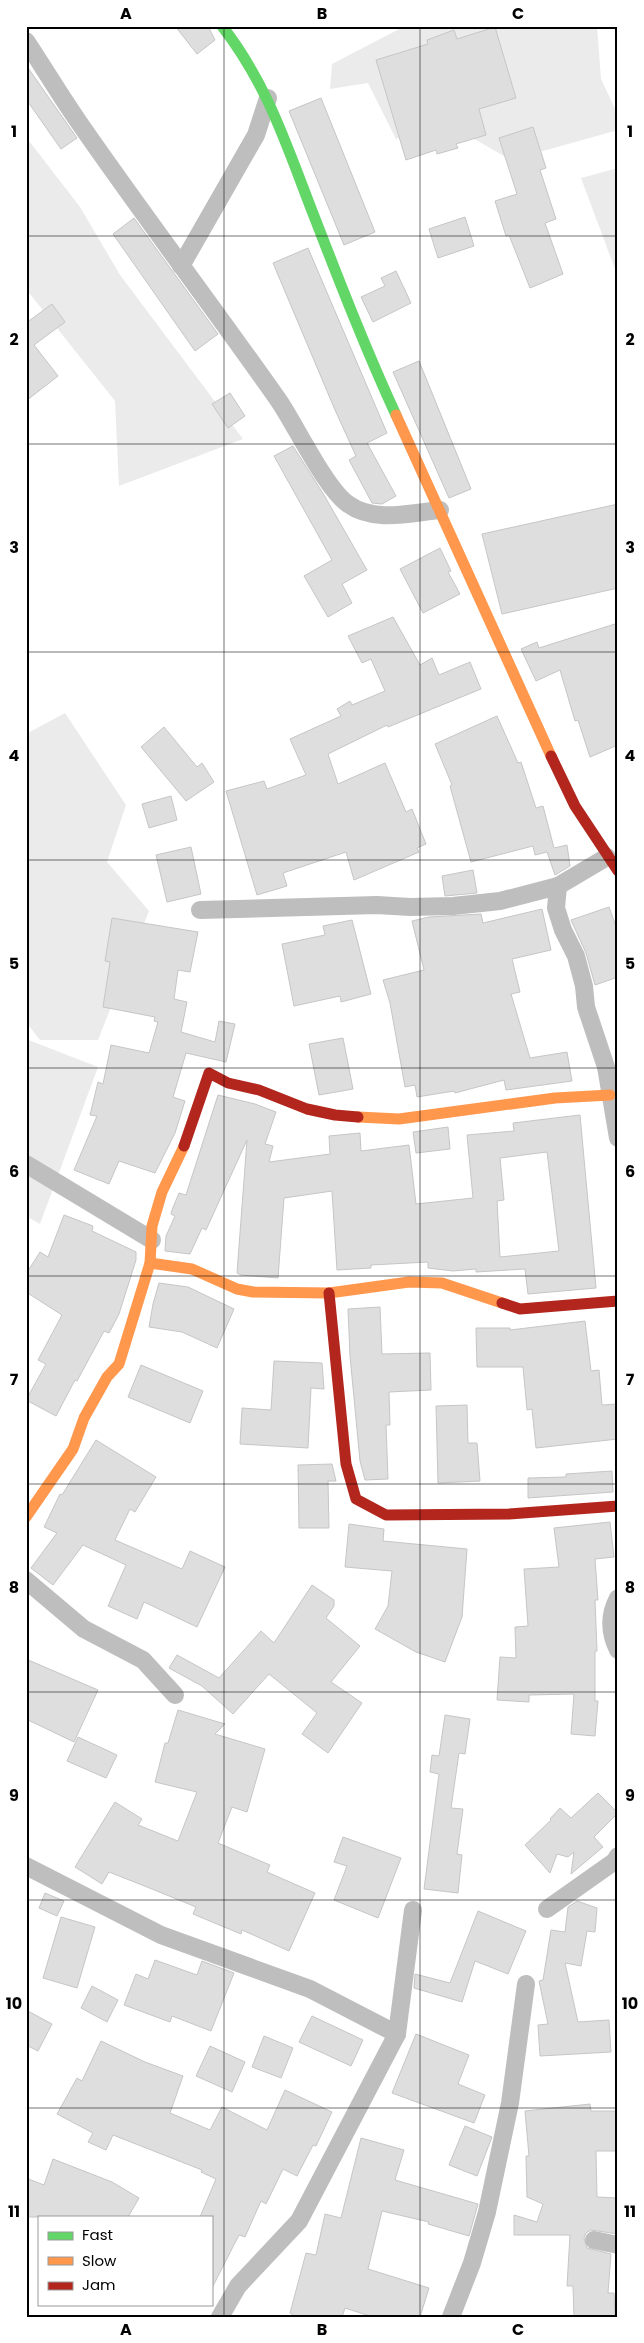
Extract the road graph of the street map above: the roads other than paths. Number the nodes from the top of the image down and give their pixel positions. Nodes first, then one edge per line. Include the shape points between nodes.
1 (222, 26) edge
2 (26, 41) edge
3 (268, 98) junction
4 (180, 266) junction
5 (440, 510) junction
6 (607, 857) junction
7 (618, 871) edge
8 (558, 886) junction
9 (200, 910) dead end
10 (610, 1095) junction
11 (618, 1138) edge
12 (26, 1164) edge
13 (152, 1240) junction
14 (150, 1263) junction
15 (329, 1293) junction
16 (618, 1301) edge
17 (618, 1506) edge
18 (26, 1517) edge
19 (26, 1580) edge
20 (618, 1598) edge
21 (618, 1650) edge
22 (175, 1695) dead end
23 (618, 1856) edge
24 (26, 1866) edge
25 (547, 1909) dead end
26 (413, 1910) dead end
27 (526, 1984) dead end
28 (397, 2034) junction
29 (594, 2240) dead end
30 (618, 2245) edge
31 (220, 2317) edge
32 (451, 2317) edge

1 - 3 street via 243,53
2 - 4 street via 76,119
3 - 4 street via 256,135
3 - 5 street via 360,336
4 - 5 street via 283,407 328,481 346,504 365,514 389,516
5 - 6 street via 571,797
6 - 7 street
6 - 8 street
8 - 9 street via 500,901 453,906
8 - 10 street via 556,908 576,956 586,1007 606,1067
10 - 11 street
10 - 13 street via 555,1098 399,1119 350,1117 314,1112 259,1090 222,1083 209,1073 188,1138 162,1192 152,1226
12 - 13 street
13 - 14 street
14 - 15 street via 192,1270 237,1289 253,1292
14 - 18 street via 119,1364 107,1377 84,1418 73,1449
15 - 16 street via 409,1282 442,1283 520,1309
15 - 17 street via 346,1464 356,1499 386,1515 509,1514
19 - 22 street via 84,1629 143,1660
20 - 21 street via 612,1608 610,1629
23 - 25 street
24 - 28 street via 160,1935 310,1989
26 - 28 street
27 - 32 street via 510,2104 487,2212
28 - 31 street via 299,2221 238,2286
29 - 30 street

